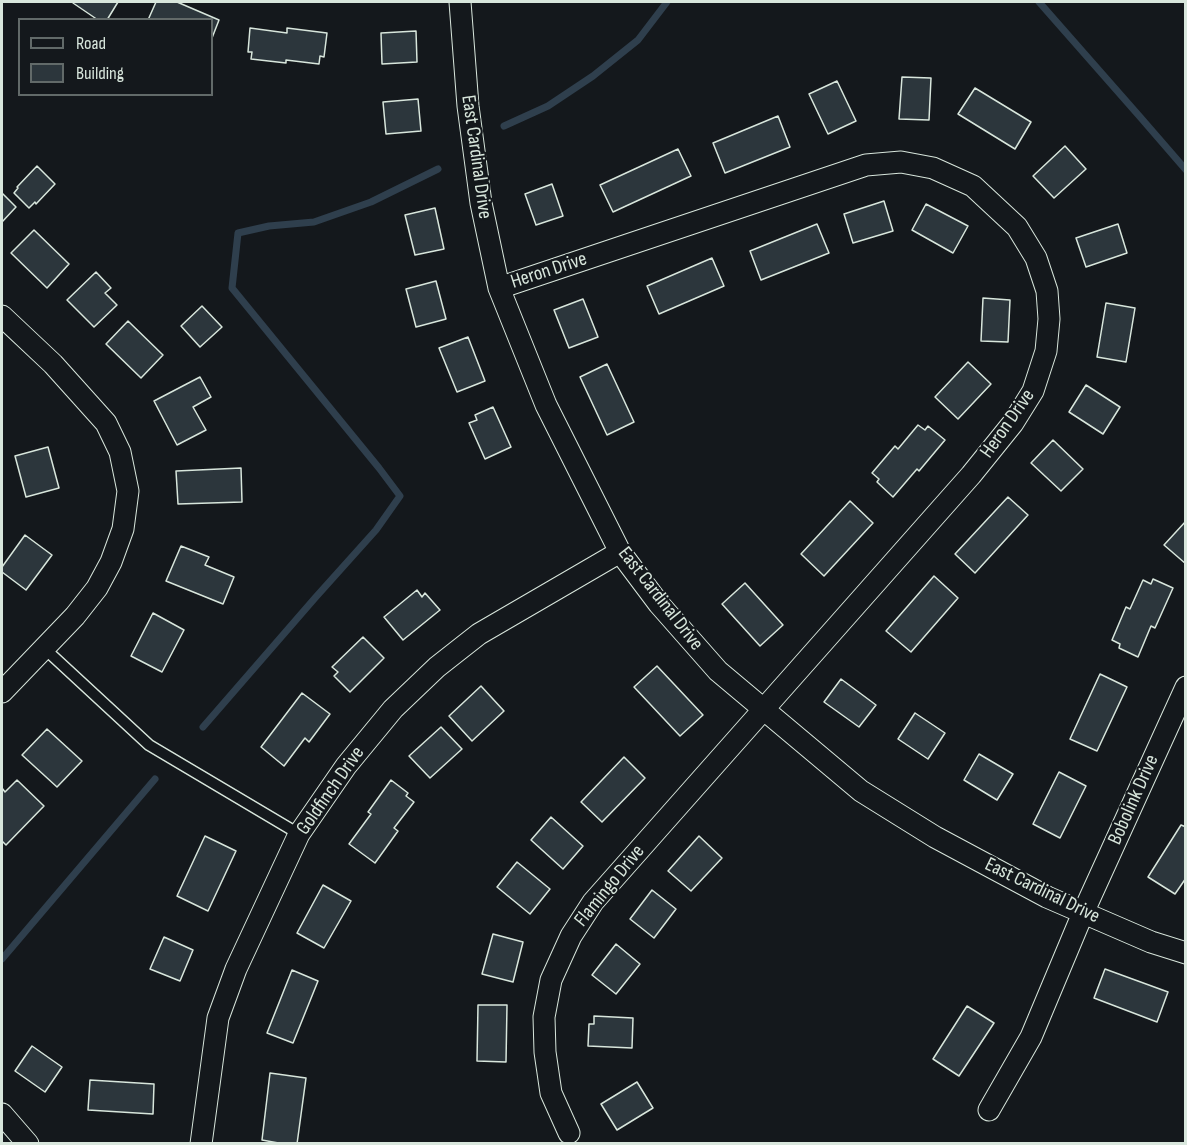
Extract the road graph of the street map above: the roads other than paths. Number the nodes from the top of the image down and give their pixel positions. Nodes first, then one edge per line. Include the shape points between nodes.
1 (460, 2) edge
2 (499, 288) junction
3 (2, 316) edge
4 (620, 552) junction
5 (44, 648) junction
6 (1185, 687) edge
7 (2, 692) edge
8 (763, 709) junction
9 (299, 834) junction
10 (1083, 913) junction
11 (1185, 953) edge
12 (989, 1110) dead end
13 (2, 1114) edge
14 (569, 1133) dead end
15 (28, 1143) edge
16 (201, 1143) edge

1 - 2 street, East Cardinal Drive via 481,203
2 - 4 street, East Cardinal Drive via 546,405
2 - 8 street, Heron Drive via 866,165 901,162 933,168 973,186 1017,227 1036,258 1047,291 1046,351 1033,391 971,475
3 - 5 street via 53,364 106,423 120,452 128,491 123,529 111,562 97,588
4 - 8 street, East Cardinal Drive via 659,604 718,670
4 - 9 street, Goldfinch Drive via 479,634 437,668 393,709 352,758
5 - 7 street
5 - 9 lane via 149,745
6 - 10 street, Bobolink Drive
8 - 10 street, East Cardinal Drive via 870,797 935,837
8 - 14 street, Flamingo Drive via 593,902 567,945 551,980 544,1017 544,1052 551,1093
9 - 16 street, Goldfinch Drive via 236,969 218,1018
10 - 11 street, East Cardinal Drive
10 - 12 street, Bobolink Drive via 1031,1037
13 - 15 street

